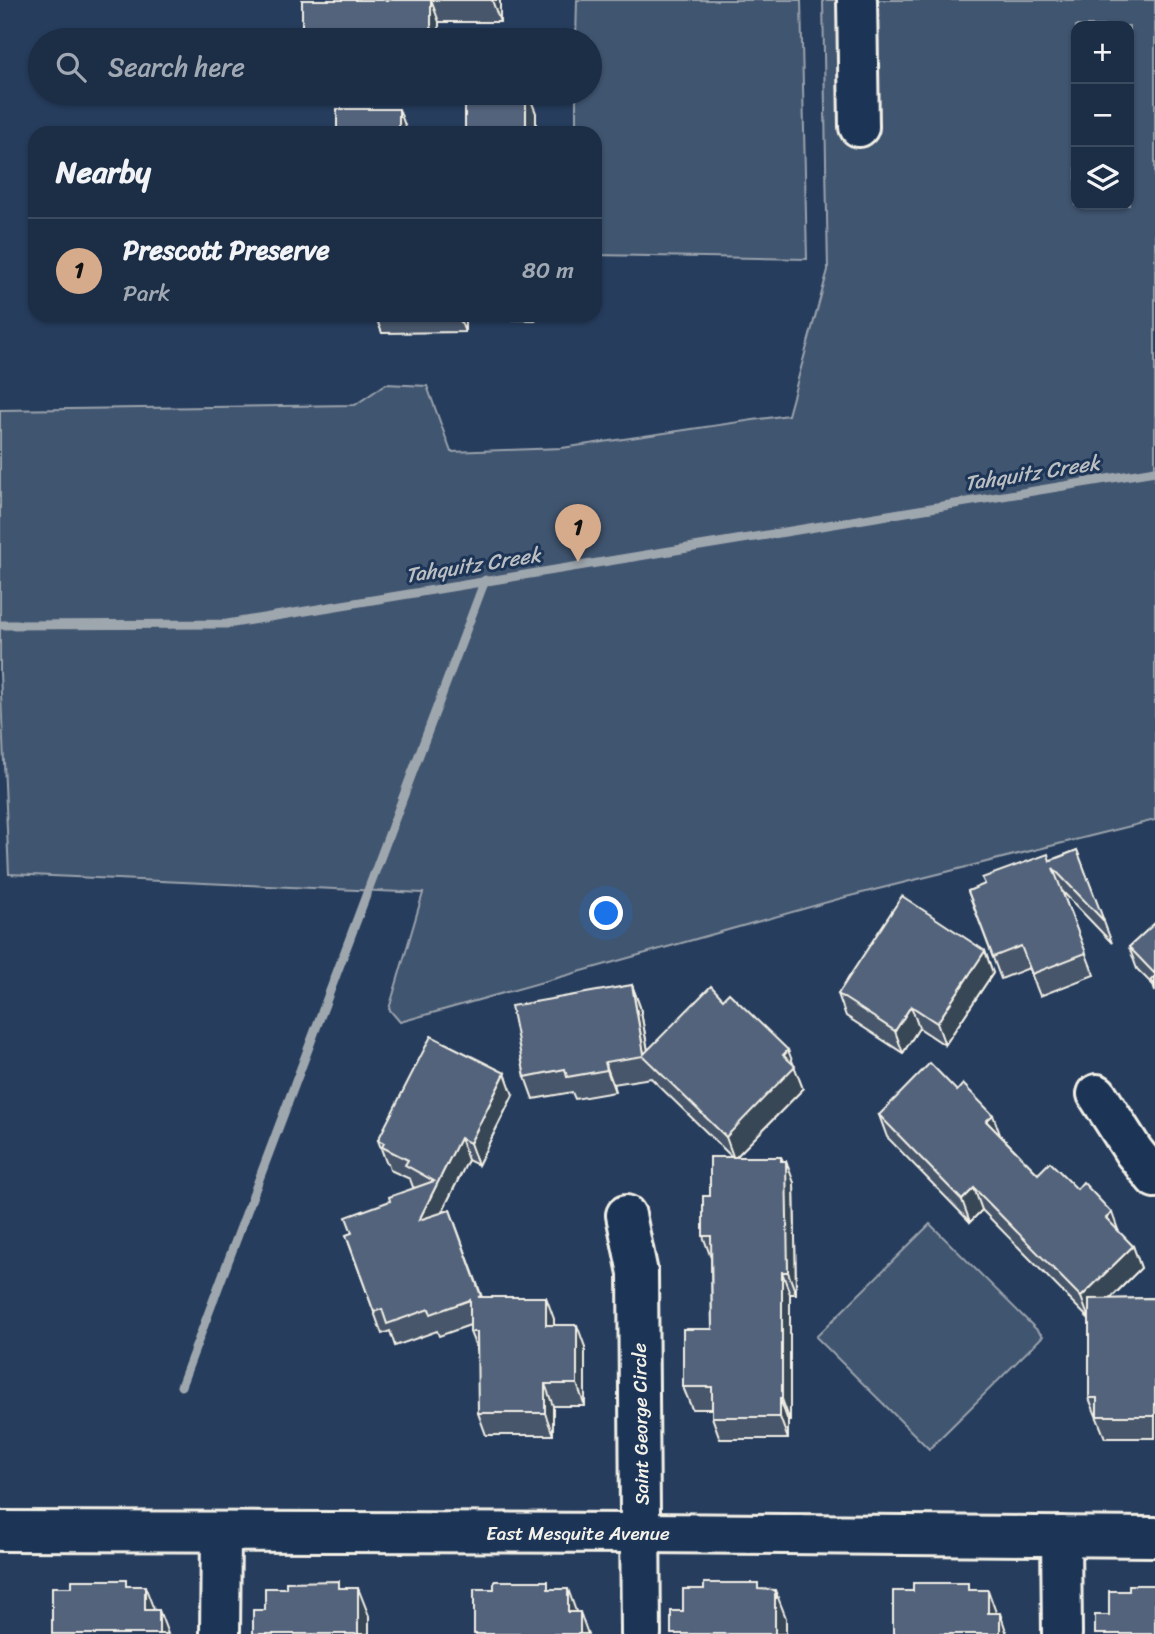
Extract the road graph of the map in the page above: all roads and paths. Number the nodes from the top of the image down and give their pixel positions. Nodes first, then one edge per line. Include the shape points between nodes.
1 (857, 0) edge
2 (859, 127) dead end
3 (1097, 1094) dead end
4 (1155, 1178) edge
5 (626, 1215) dead end
6 (0, 1531) edge
7 (221, 1533) junction
8 (642, 1533) junction
9 (1061, 1536) junction
10 (1155, 1537) edge
11 (220, 1634) edge
12 (641, 1634) edge
13 (1062, 1634) edge

1 - 2 street
3 - 4 street
5 - 8 street, Saint George Circle via 638,1273
6 - 7 street, East Mesquite Avenue
7 - 8 street, East Mesquite Avenue
7 - 11 street
8 - 9 street, East Mesquite Avenue
8 - 12 street, Saint George Circle
9 - 10 street, East Mesquite Avenue
9 - 13 street

